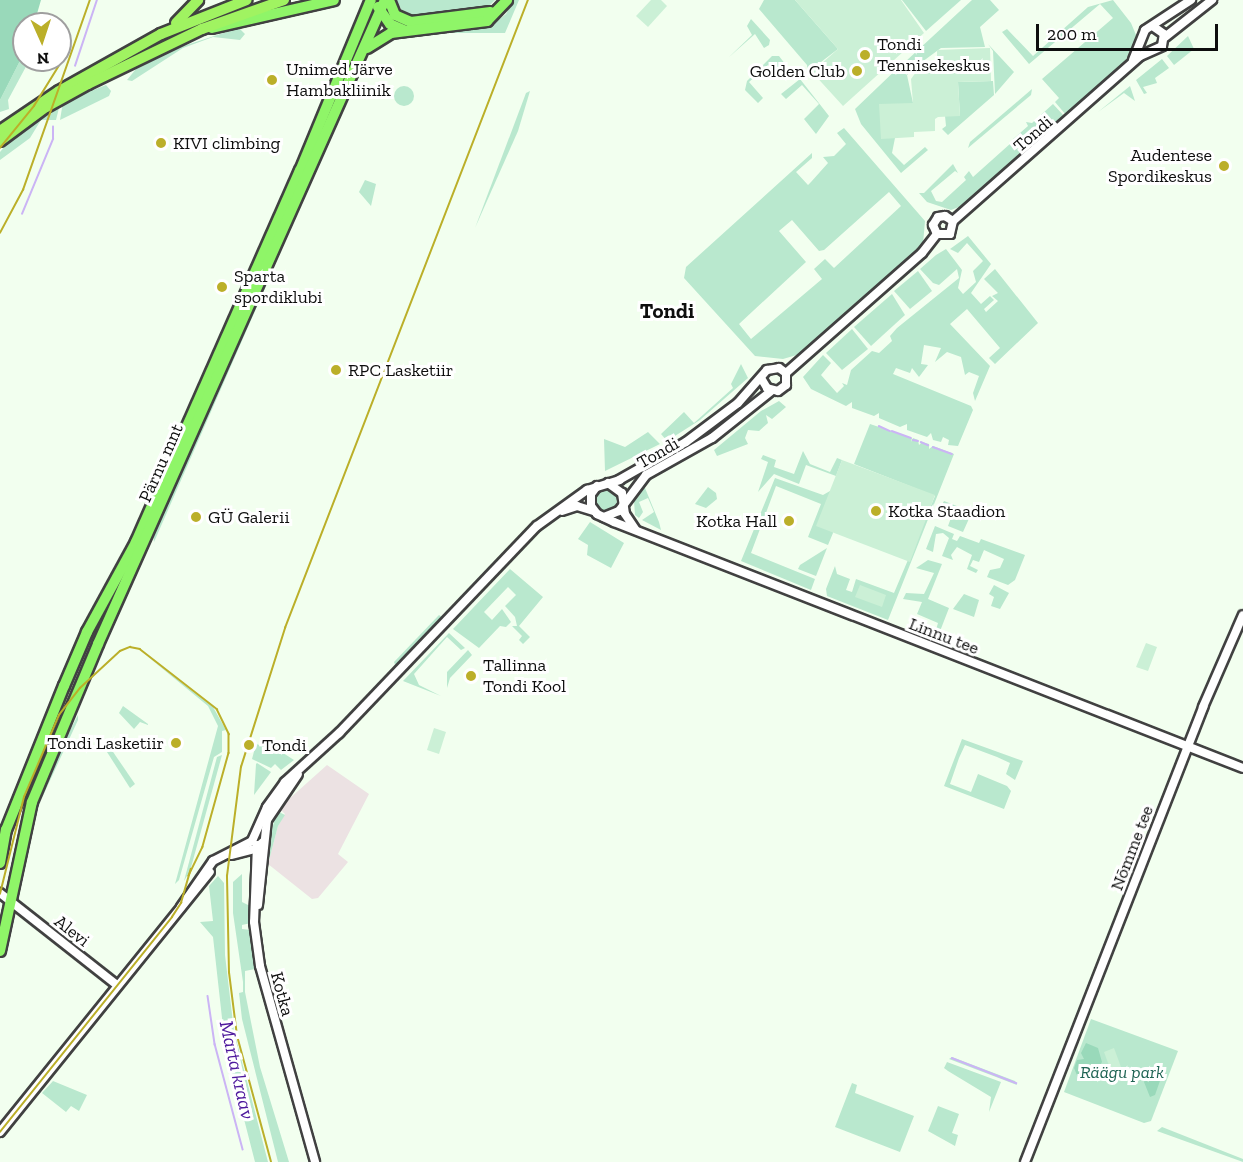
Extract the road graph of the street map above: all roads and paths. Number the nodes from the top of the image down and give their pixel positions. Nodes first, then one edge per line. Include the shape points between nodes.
1 (198, 0) edge
2 (248, 0) edge
3 (284, 0) edge
4 (334, 0) edge
5 (361, 0) edge
6 (371, 0) edge
7 (376, 0) edge
8 (387, 0) edge
9 (500, 0) edge
10 (507, 0) edge
11 (1191, 0) edge
12 (1212, 0) edge
13 (366, 12) junction
14 (380, 12) junction
15 (1154, 27) junction
16 (202, 29) junction
17 (406, 31) junction
18 (161, 34) junction
19 (1165, 37) junction
20 (1142, 39) junction
21 (1153, 50) junction
22 (363, 52) junction
23 (1130, 67) junction
24 (0, 131) edge
25 (0, 141) edge
26 (953, 222) junction
27 (937, 234) junction
28 (786, 373) junction
29 (761, 378) junction
30 (771, 391) junction
31 (608, 483) junction
32 (598, 485) junction
33 (623, 504) junction
34 (593, 511) junction
35 (550, 516) junction
36 (602, 517) junction
37 (635, 529) junction
38 (1243, 615) edge
39 (90, 627) junction
40 (98, 644) junction
41 (1188, 746) junction
42 (1243, 768) edge
43 (300, 771) junction
44 (258, 845) junction
45 (243, 852) junction
46 (256, 860) junction
47 (0, 863) edge
48 (0, 893) edge
49 (9, 901) junction
50 (181, 907) junction
51 (256, 939) junction
52 (0, 951) edge
53 (117, 985) junction
54 (0, 1132) edge
55 (315, 1162) edge
56 (1025, 1162) edge

1 - 18 highway via 190,13
2 - 18 highway
3 - 16 highway
4 - 16 main road
5 - 13 main road
6 - 13 main road, Pärnu mnt
7 - 14 main road
8 - 9 main road via 395,15 411,22 482,15
8 - 14 main road, Pärnu mnt
10 - 17 main road via 487,21
11 - 15 street
12 - 19 street
13 - 39 main road, Pärnu mnt via 136,542
14 - 17 main road via 390,24
14 - 22 main road, Pärnu mnt
15 - 19 street
15 - 20 street via 1145,30
16 - 25 highway via 69,93
17 - 22 main road via 383,35
18 - 24 highway via 50,96
19 - 21 street via 1162,46
20 - 21 street
20 - 23 street, Tondi
21 - 23 street, Tondi
22 - 40 main road, Pärnu mnt
23 - 26 street, Tondi
26 - 27 street via 950,234
26 - 27 street via 945,216 938,217 933,225
27 - 28 street via 922,253
28 - 29 street via 775,368
28 - 30 street, Tondi via 783,389
29 - 30 street
29 - 31 street, Tondi via 710,425
30 - 33 street, Tondi via 712,438 646,475
31 - 32 street
31 - 33 street via 620,490
32 - 34 street via 589,499
32 - 35 street
33 - 36 street via 616,514
33 - 37 street
34 - 35 street via 577,506
34 - 36 street
35 - 43 street via 501,561
36 - 37 street, Linnu tee
37 - 41 street, Linnu tee via 733,571
38 - 41 street, Nõmme tee
39 - 40 main road
39 - 47 main road, Pärnu mnt via 6,830
40 - 49 main road, Pärnu mnt via 32,802
41 - 42 street, Linnu tee
41 - 56 street, Nõmme tee
43 - 44 street via 272,808
43 - 44 street, Kotka via 278,790 258,828
44 - 45 street
44 - 46 street, Kotka
44 - 50 street via 213,861
44 - 51 street
45 - 46 street
45 - 50 street via 218,863
46 - 51 street, Kotka
48 - 49 street, Alevi
49 - 52 main road, Pärnu mnt
49 - 53 street, Alevi
50 - 53 street
51 - 55 street, Kotka via 265,991
53 - 54 street

